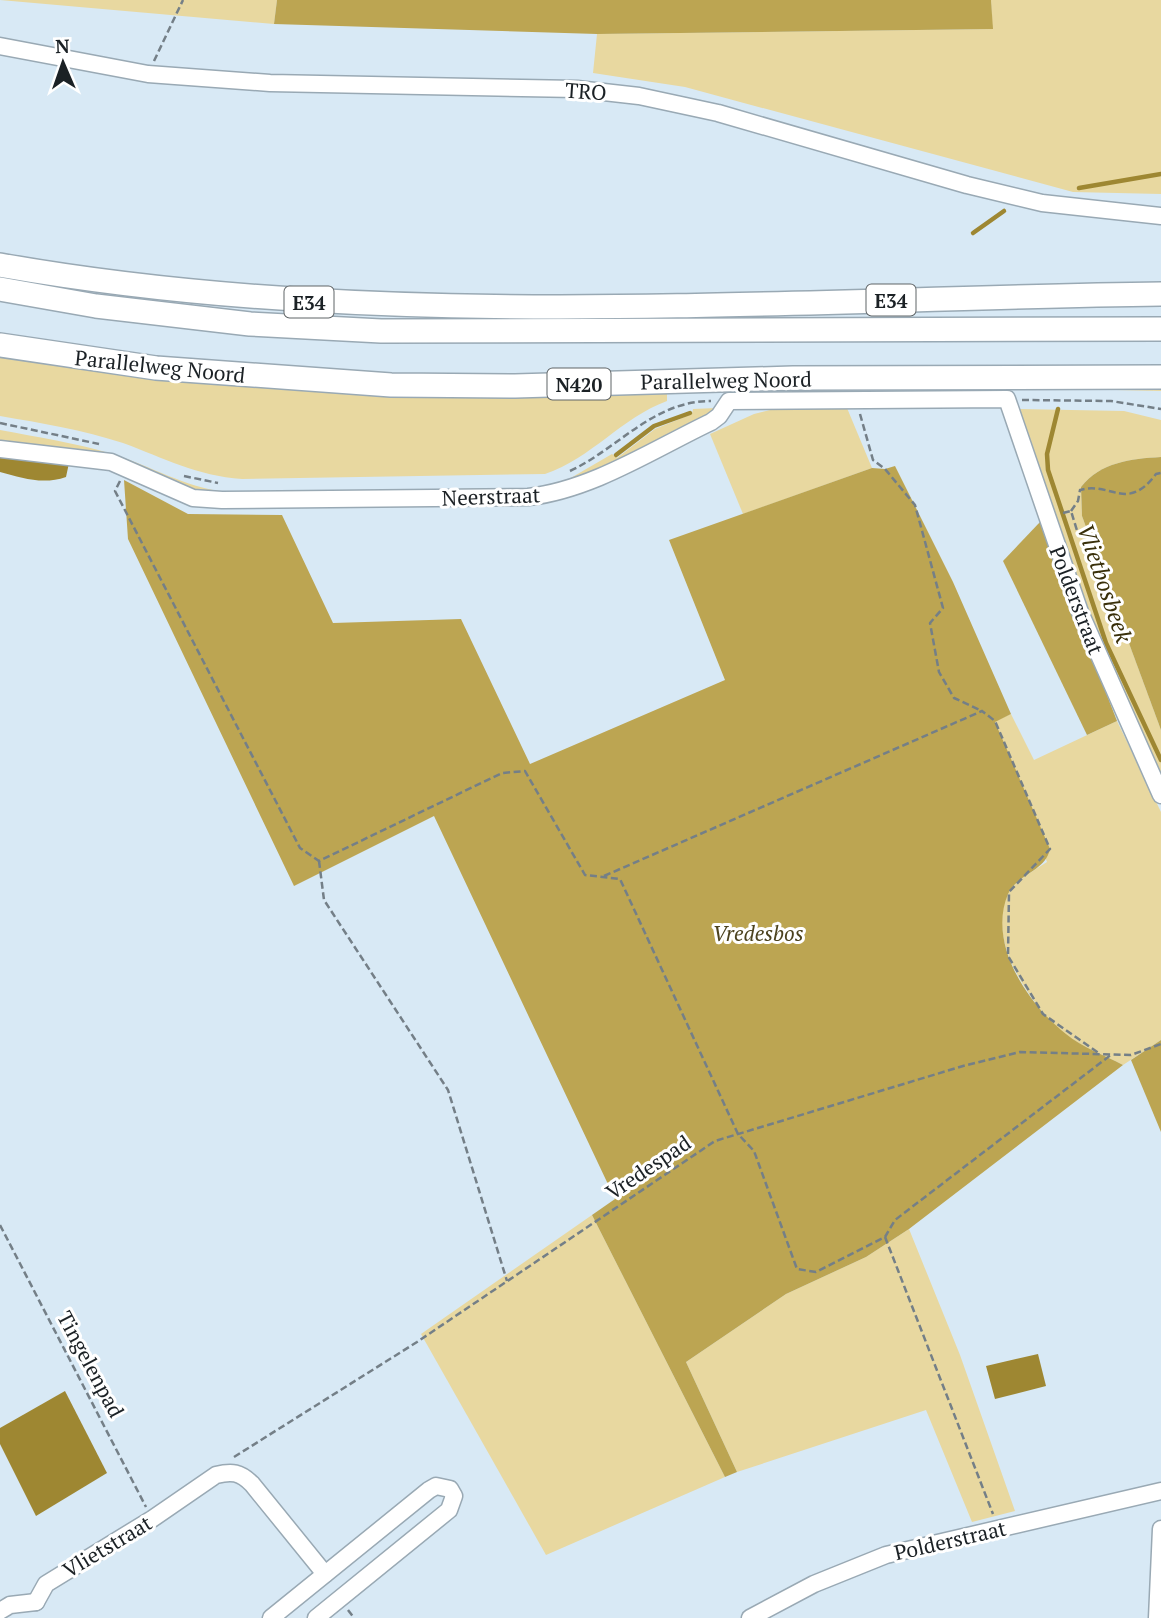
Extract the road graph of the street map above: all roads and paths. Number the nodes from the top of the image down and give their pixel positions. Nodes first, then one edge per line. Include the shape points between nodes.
1 (183, 0) edge
2 (0, 46) edge
3 (148, 74) junction
4 (1161, 216) edge
5 (0, 265) edge
6 (0, 289) edge
7 (1161, 294) edge
8 (1161, 329) edge
9 (0, 331) edge
10 (0, 345) edge
11 (1161, 365) edge
12 (1161, 377) edge
13 (1007, 399) junction
14 (857, 400) junction
15 (729, 401) junction
16 (1161, 410) edge
17 (0, 423) edge
18 (108, 446) dead end
19 (0, 449) edge
20 (570, 470) dead end
21 (1161, 473) edge
22 (182, 476) dead end
23 (120, 482) dead end
24 (226, 484) dead end
25 (1071, 511) junction
26 (1047, 518) junction
27 (1079, 537) dead end
28 (982, 710) junction
29 (1161, 795) edge
30 (319, 861) junction
31 (602, 877) junction
32 (1161, 1044) edge
33 (1100, 1054) junction
34 (1112, 1054) junction
35 (738, 1134) junction
36 (0, 1225) edge
37 (886, 1239) junction
38 (507, 1281) junction
39 (216, 1475) junction
40 (1160, 1495) edge
41 (994, 1517) dead end
42 (152, 1519) junction
43 (1161, 1529) edge
44 (325, 1574) junction
45 (36, 1602) junction
46 (0, 1611) edge
47 (42, 1618) edge
48 (271, 1618) edge
49 (316, 1618) edge
50 (750, 1618) edge
51 (1157, 1618) edge

1 - 3 path
2 - 3 street, TRO
3 - 4 street, TRO via 284,84 577,89 639,96 718,113 1042,203
5 - 7 highway, E34 via 210,295 386,306 635,306
6 - 8 highway, E34 via 224,321 382,331
9 - 11 highway, Parallelweg Noord / N420 via 160,355 403,370
10 - 12 highway, Parallelweg Noord / N420 via 156,368 391,385 807,377
13 - 14 street
13 - 16 path via 1111,401
13 - 26 street, Polderstraat
14 - 15 street
14 - 28 path via 873,460 915,505 925,537 943,608 930,623 939,672 954,698
15 - 19 street, Neerstraat via 711,422 581,484 528,497 193,498 111,462
15 - 20 path via 699,401 663,411
17 - 18 path
21 - 25 path via 1146,487 1121,496 1092,487 1080,490
22 - 24 path
23 - 30 path via 115,491 300,848
25 - 26 path
25 - 27 path
26 - 29 street, Polderstraat via 1111,687
28 - 31 path
28 - 33 path via 995,721 1051,849 1009,892 1008,956 1043,1014
30 - 31 path via 502,773 525,771 585,876
30 - 38 path via 324,900 449,1090
31 - 35 path via 620,879
32 - 34 path, Vredespad via 1130,1055
33 - 34 path, Vredespad
33 - 35 path, Vredespad via 1020,1052
34 - 37 path via 895,1220
35 - 37 path via 754,1151 797,1269 816,1272
35 - 38 path, Vredespad via 715,1141
36 - 42 path, Tingelenpad
37 - 41 path
38 - 39 path, Vredespad via 239,1452
39 - 42 street, Vlietstraat
39 - 44 street via 237,1473 246,1478
40 - 50 street, Polderstraat via 886,1555 814,1584
42 - 45 street, Vlietstraat via 46,1584
43 - 51 street
44 - 48 street
44 - 49 street via 429,1490 436,1486 450,1489 454,1496 449,1510
45 - 46 street
45 - 47 street

